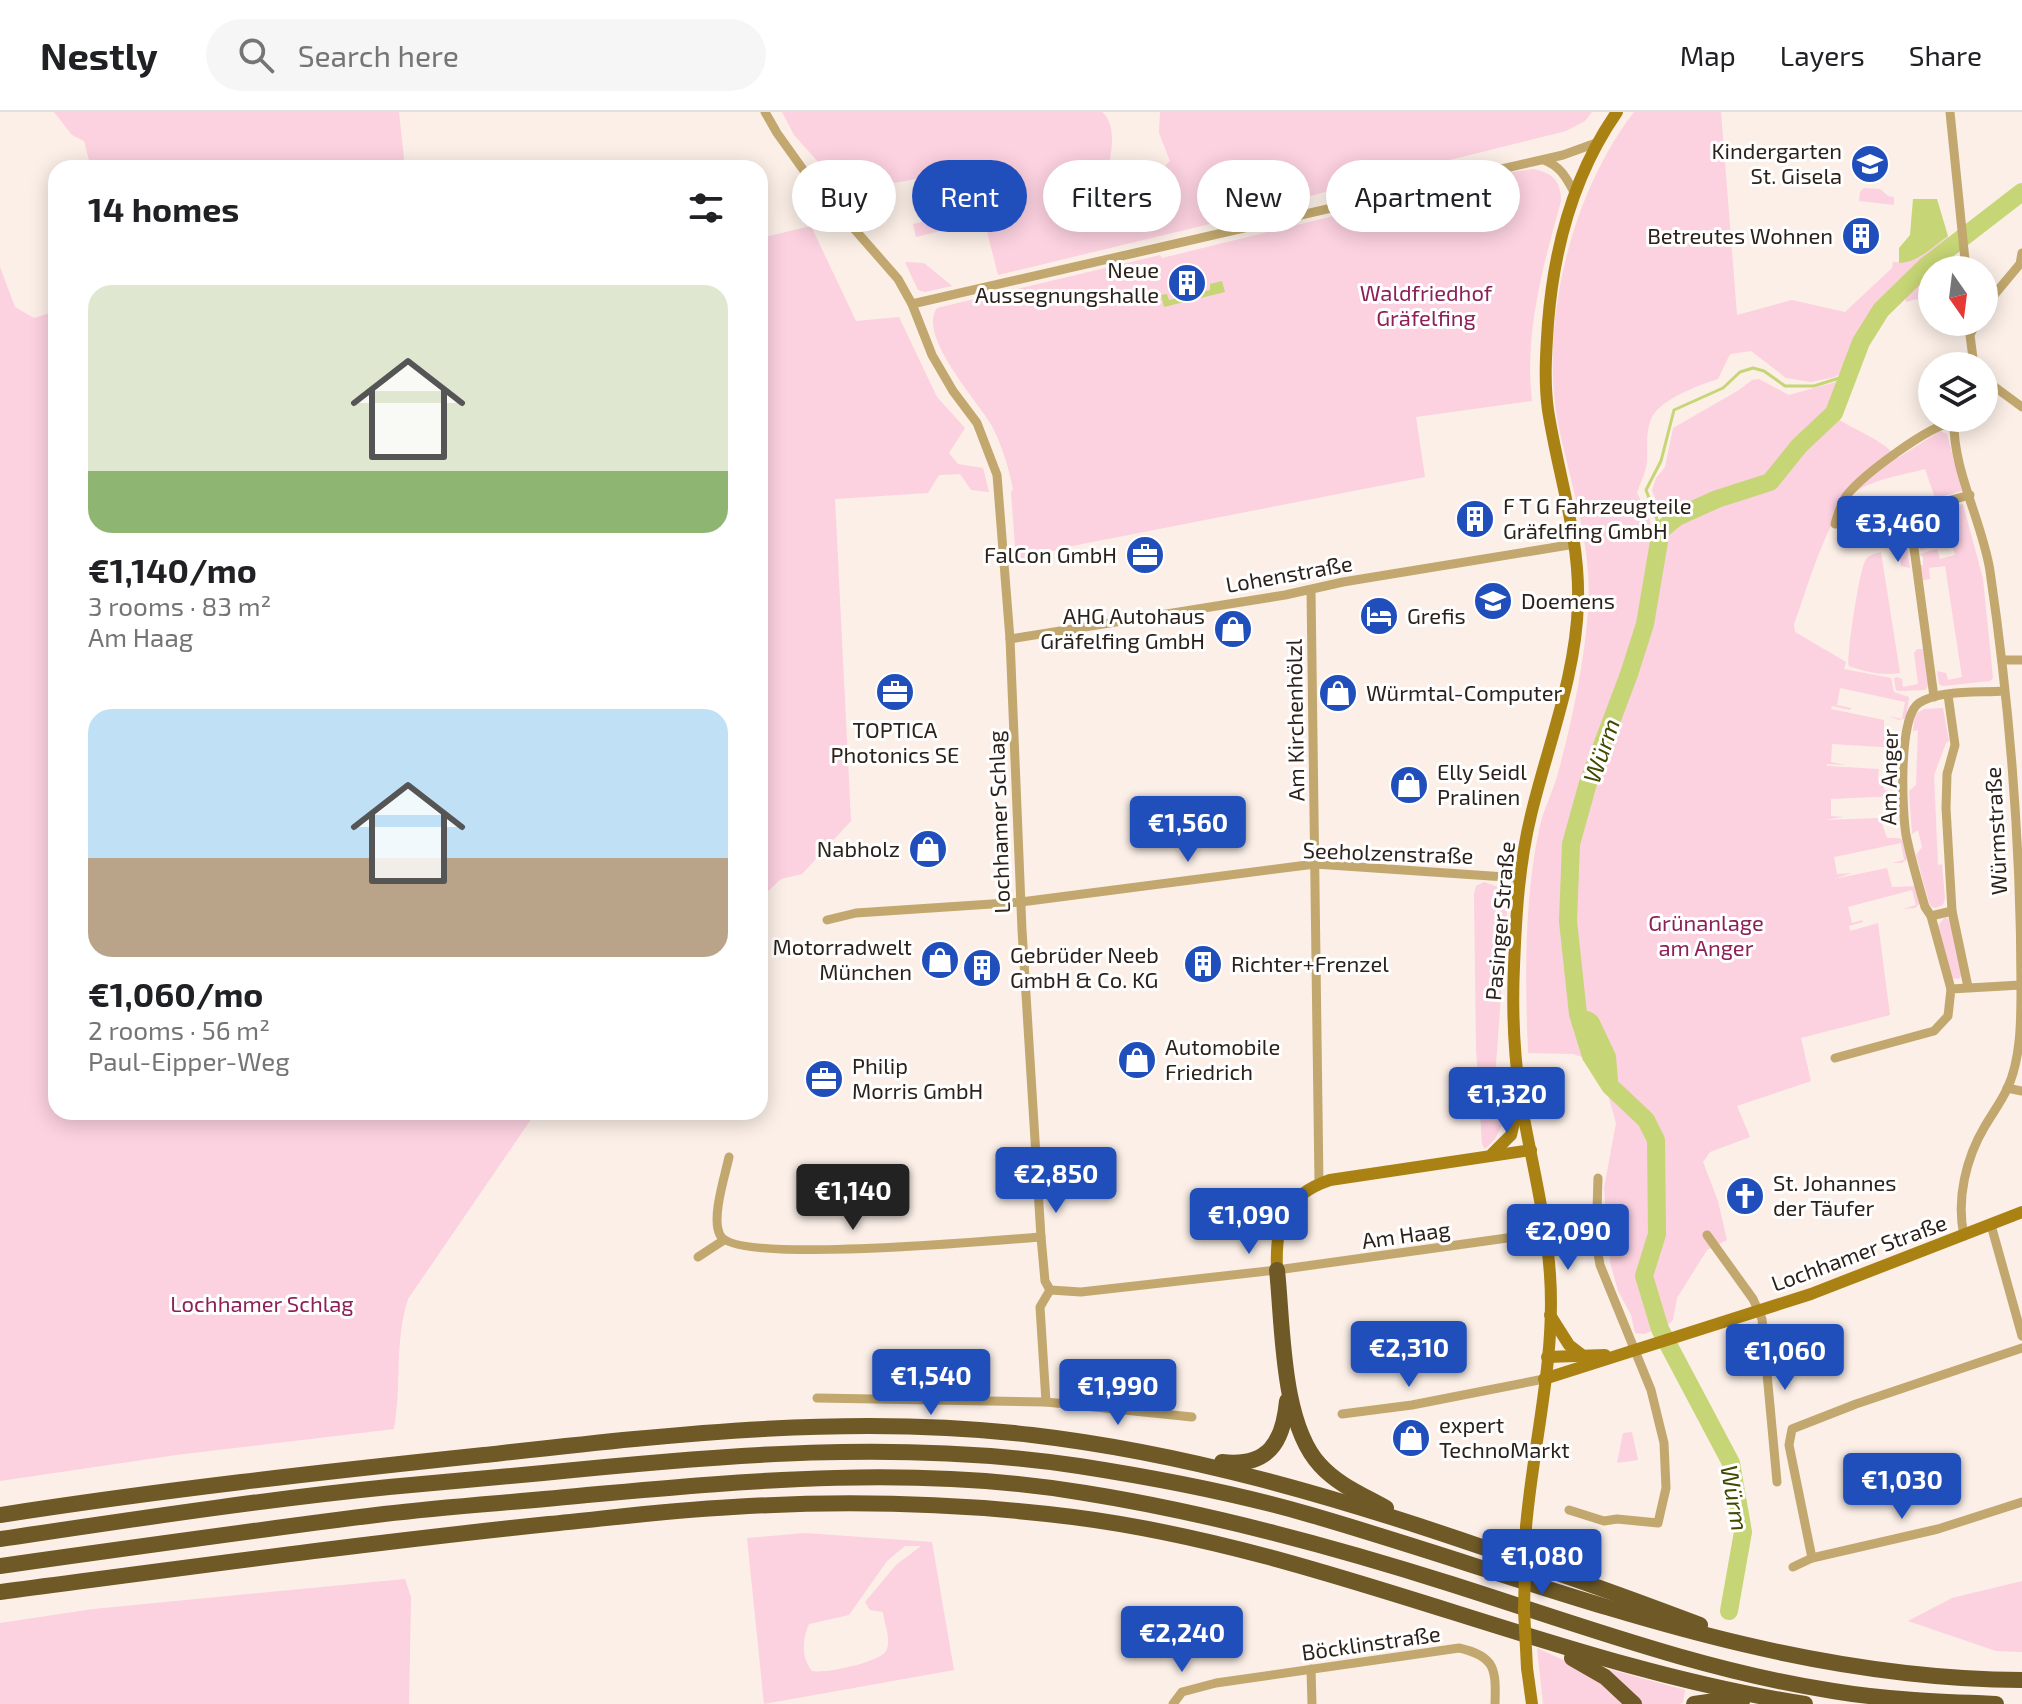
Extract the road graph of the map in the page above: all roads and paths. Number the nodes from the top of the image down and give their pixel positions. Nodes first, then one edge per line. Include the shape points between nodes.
1 (765, 112) edge
2 (1617, 112) edge
3 (1950, 112) edge
4 (1596, 143) junction
5 (1544, 160) junction
6 (1574, 192) junction
7 (1965, 256) edge
8 (2021, 261) edge
9 (1998, 290) edge
10 (912, 304) junction
11 (1998, 389) edge
12 (2022, 407) edge
13 (1929, 432) edge
14 (1954, 432) edge
15 (1970, 495) junction
16 (1835, 524) dead end
17 (1575, 544) junction
18 (1311, 590) junction
19 (1010, 639) junction
20 (2002, 660) junction
21 (2022, 660) edge
22 (2004, 691) junction
23 (1948, 695) junction
24 (1934, 697) junction
25 (1315, 864) junction
26 (1520, 878) junction
27 (1021, 902) junction
28 (1952, 911) junction
29 (1931, 916) junction
30 (827, 920) dead end
31 (2020, 940) edge
32 (2021, 985) edge
33 (1968, 987) junction
34 (1951, 989) junction
35 (1835, 1058) dead end
36 (2007, 1088) junction
37 (2022, 1091) edge
38 (1520, 1094) junction
39 (1531, 1150) junction
40 (1489, 1156) junction
41 (729, 1157) dead end
42 (1598, 1178) dead end
43 (1319, 1184) junction
44 (2022, 1212) edge
45 (1991, 1225) junction
46 (1529, 1235) dead end
47 (1707, 1235) dead end
48 (1964, 1236) junction
49 (1041, 1237) junction
50 (724, 1240) junction
51 (698, 1257) dead end
52 (1277, 1270) junction
53 (1050, 1290) junction
54 (1759, 1311) junction
55 (1550, 1314) junction
56 (2022, 1336) edge
57 (2022, 1348) edge
58 (1633, 1350) junction
59 (1582, 1355) junction
60 (1616, 1355) junction
61 (1547, 1357) junction
62 (1544, 1379) junction
63 (1289, 1388) junction
64 (817, 1398) dead end
65 (1046, 1402) junction
66 (1342, 1414) dead end
67 (1192, 1417) dead end
68 (1180, 1458) junction
69 (1777, 1482) dead end
70 (2022, 1502) edge
71 (1569, 1510) dead end
72 (0, 1515) edge
73 (1415, 1524) junction
74 (0, 1539) edge
75 (1812, 1558) junction
76 (0, 1566) edge
77 (1793, 1567) dead end
78 (0, 1592) edge
79 (1535, 1639) junction
80 (1766, 1651) junction
81 (1311, 1669) junction
82 (2022, 1680) edge
83 (1173, 1703) edge
84 (1312, 1704) edge
85 (1495, 1704) edge
86 (1532, 1704) edge
87 (1634, 1704) edge
88 (1694, 1704) edge
89 (1802, 1704) edge
90 (1996, 1704) edge

1 - 10 street, Lochhamer Schlag via 807,175 898,279
2 - 4 main road, Pasinger Straße
3 - 7 street
4 - 5 street
4 - 6 main road, Pasinger Straße
5 - 6 street via 1562,171
5 - 10 street
6 - 17 main road, Pasinger Straße via 1551,292 1546,386
8 - 9 street
10 - 19 street, Lochhamer Schlag via 932,355 977,423 994,464
11 - 12 street
13 - 16 street via 1896,452 1846,495
14 - 15 street, Würmstraße
15 - 20 street, Würmstraße via 1988,561
15 - 24 street via 1909,511
17 - 18 street, Lohenstraße
17 - 26 main road, Pasinger Straße via 1575,644
18 - 19 street, Lohenstraße
18 - 25 street, Am Kirchenhölzl
19 - 27 street, Lochhamer Schlag
20 - 21 street
20 - 22 street, Würmstraße
22 - 23 street
22 - 31 street, Würmstraße
23 - 24 street
23 - 28 street via 1955,745 1946,808
24 - 29 street, Am Anger via 1908,715 1903,770 1907,835
25 - 26 street, Seeholzenstraße
25 - 27 street, Seeholzenstraße
25 - 43 street, Am Kirchenhölzl
26 - 38 main road, Pasinger Straße via 1513,1022
27 - 30 street, Seeholzenstraße via 856,913
27 - 49 street, Lochhamer Schlag
28 - 29 street
28 - 33 street
29 - 34 street, Am Anger
31 - 32 street, Würmstraße
32 - 33 street
32 - 36 street, Würmstraße via 2017,1051
33 - 34 street
34 - 35 street via 1948,1016 1934,1031
36 - 37 street
36 - 48 street, Würmstraße via 1971,1154 1960,1205
38 - 39 main road, Pasinger Straße
38 - 40 main road via 1511,1135
39 - 40 main road
39 - 55 main road, Pasinger Straße via 1545,1232
40 - 43 main road
41 - 50 street via 716,1219
42 - 58 street via 1598,1253
43 - 52 main road via 1280,1221
44 - 45 main road, Lochhamer Straße
45 - 48 main road, Lochhamer Straße
45 - 56 street
46 - 52 street, Am Haag
47 - 54 street
48 - 54 main road, Lochhamer Straße
49 - 50 street via 807,1251 752,1248
49 - 53 street, Lochhamer Schlag
50 - 51 street
52 - 53 street, Am Haag via 1081,1292
52 - 63 highway
53 - 65 street, Lochhamer Schlag via 1040,1307
54 - 58 main road, Lochhamer Straße
54 - 69 street
55 - 59 main road via 1569,1345
55 - 61 main road, Pasinger Straße
57 - 75 street via 1792,1429 1789,1445
58 - 60 main road, Lochhamer Straße
58 - 71 street via 1651,1390 1664,1443 1666,1488 1658,1523 1604,1521
59 - 60 main road, Lochhamer Straße
59 - 61 main road, Lochhamer Straße
60 - 62 main road, Lochhamer Straße
61 - 62 main road, Pasinger Straße
62 - 66 street
62 - 86 main road, Pasinger Straße, bridge via 1526,1527 1524,1610
63 - 68 highway via 1281,1437 1266,1454 1243,1463
63 - 73 highway via 1302,1439 1320,1466 1348,1488
64 - 65 street
65 - 67 street
68 - 72 highway via 1026,1434 862,1426 734,1431 385,1464
68 - 73 highway
70 - 75 street via 1938,1529
73 - 80 highway
74 - 80 highway via 387,1487 733,1456 962,1453 1066,1464 1307,1513 1639,1618
75 - 77 street
76 - 90 highway via 485,1505 802,1478 964,1479 1080,1492 1251,1525 1735,1671 1832,1691
78 - 79 highway via 391,1541 730,1507 965,1506 1181,1535 1292,1563
79 - 87 highway via 1595,1670
79 - 89 highway via 1690,1682
80 - 82 highway via 1885,1672
81 - 83 street, Böcklinstraße via 1190,1689
81 - 84 street
81 - 85 street, Böcklinstraße via 1459,1648 1492,1664
88 - 89 highway

